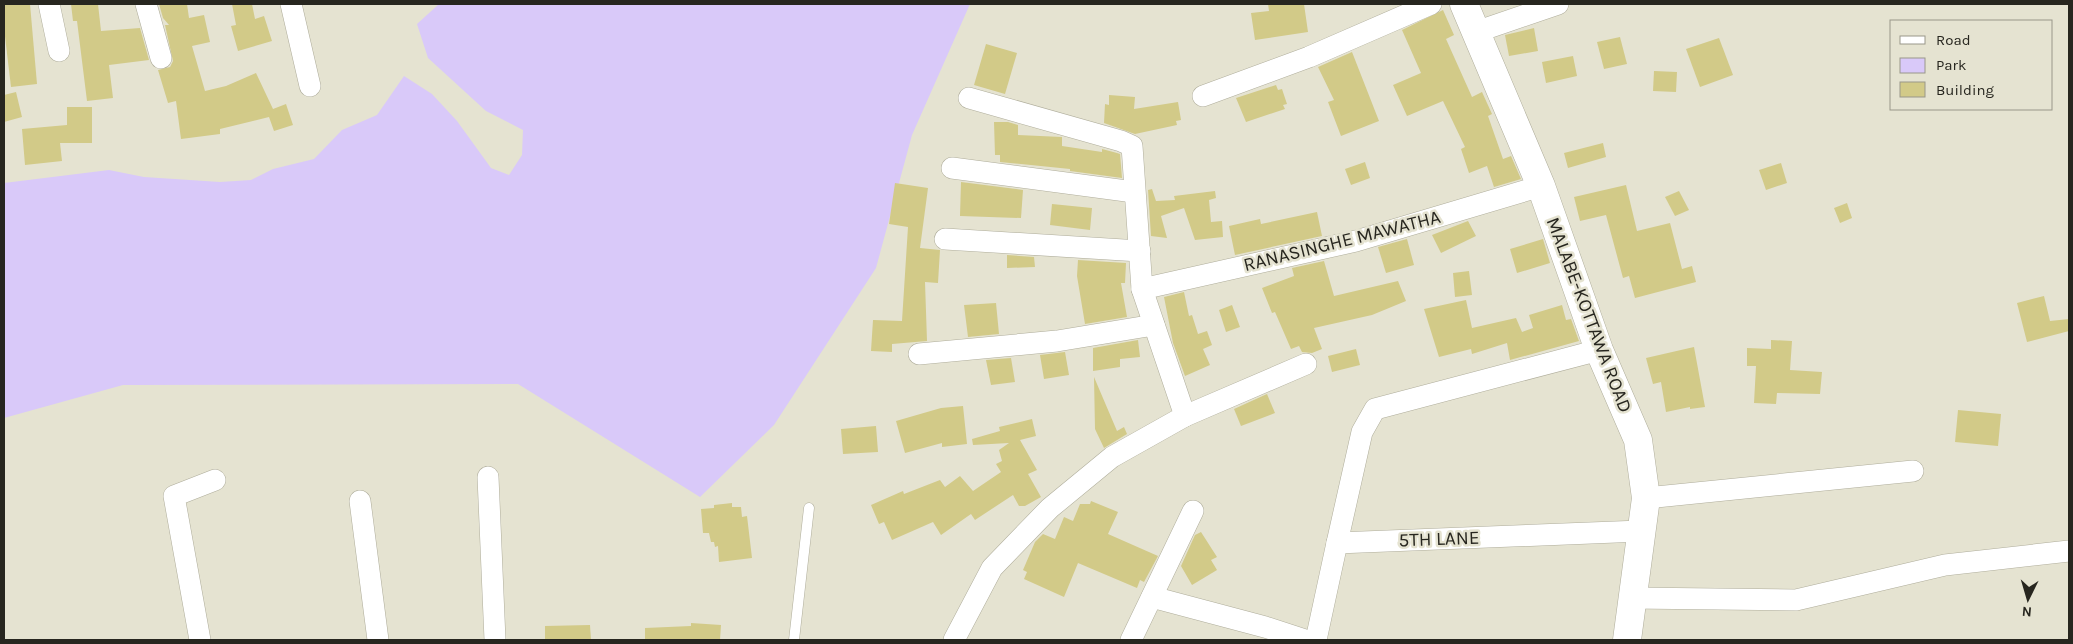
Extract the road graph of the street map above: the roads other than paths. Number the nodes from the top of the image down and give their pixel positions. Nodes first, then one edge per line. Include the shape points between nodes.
1 (49, 4) edge
2 (146, 4) edge
3 (291, 4) edge
4 (1431, 4) edge
5 (1464, 4) edge
6 (1558, 4) edge
7 (1476, 32) junction
8 (59, 51) dead end
9 (161, 58) dead end
10 (310, 86) dead end
11 (1203, 96) dead end
12 (969, 98) dead end
13 (952, 168) dead end
14 (1541, 186) junction
15 (1134, 192) junction
16 (945, 239) dead end
17 (1140, 251) junction
18 (1142, 290) junction
19 (1154, 325) junction
20 (1599, 350) junction
21 (919, 354) dead end
22 (1306, 364) dead end
23 (1185, 416) junction
24 (1913, 471) dead end
25 (488, 477) dead end
26 (215, 480) dead end
27 (1646, 498) junction
28 (360, 501) dead end
29 (809, 508) dead end
30 (1193, 511) dead end
31 (1641, 531) junction
32 (1337, 543) junction
33 (2069, 550) edge
34 (1152, 597) junction
35 (1632, 598) junction
36 (200, 640) edge
37 (378, 640) edge
38 (495, 640) edge
39 (794, 640) edge
40 (954, 640) edge
41 (1131, 640) edge
42 (1305, 640) edge
43 (1316, 640) edge
44 (1627, 640) edge

1 - 8 street
2 - 9 street
3 - 10 street
4 - 11 street via 1309,57
5 - 7 main road, MALABE-KOTTAWA ROAD
6 - 7 street
7 - 14 main road, MALABE-KOTTAWA ROAD
12 - 15 street via 1132,146
13 - 15 street
14 - 18 street, RANASINGHE MAWATHA via 1356,242
14 - 20 main road, MALABE-KOTTAWA ROAD
15 - 17 street
16 - 17 street
17 - 18 street
18 - 19 street
19 - 21 street via 1057,341
19 - 23 street
20 - 27 main road, MALABE-KOTTAWA ROAD via 1638,440
20 - 32 street via 1375,409 1362,432
22 - 23 street
23 - 40 street via 1112,457 1050,508 992,568
24 - 27 street
25 - 38 street
26 - 36 street via 174,496
27 - 31 main road, MALABE-KOTTAWA ROAD
28 - 37 street
29 - 39 lane
30 - 34 street
31 - 32 street, 5TH LANE
31 - 35 main road, MALABE-KOTTAWA ROAD
32 - 43 street
33 - 35 street via 1945,565 1796,600
34 - 41 street
34 - 42 street
35 - 44 main road, MALABE-KOTTAWA ROAD

